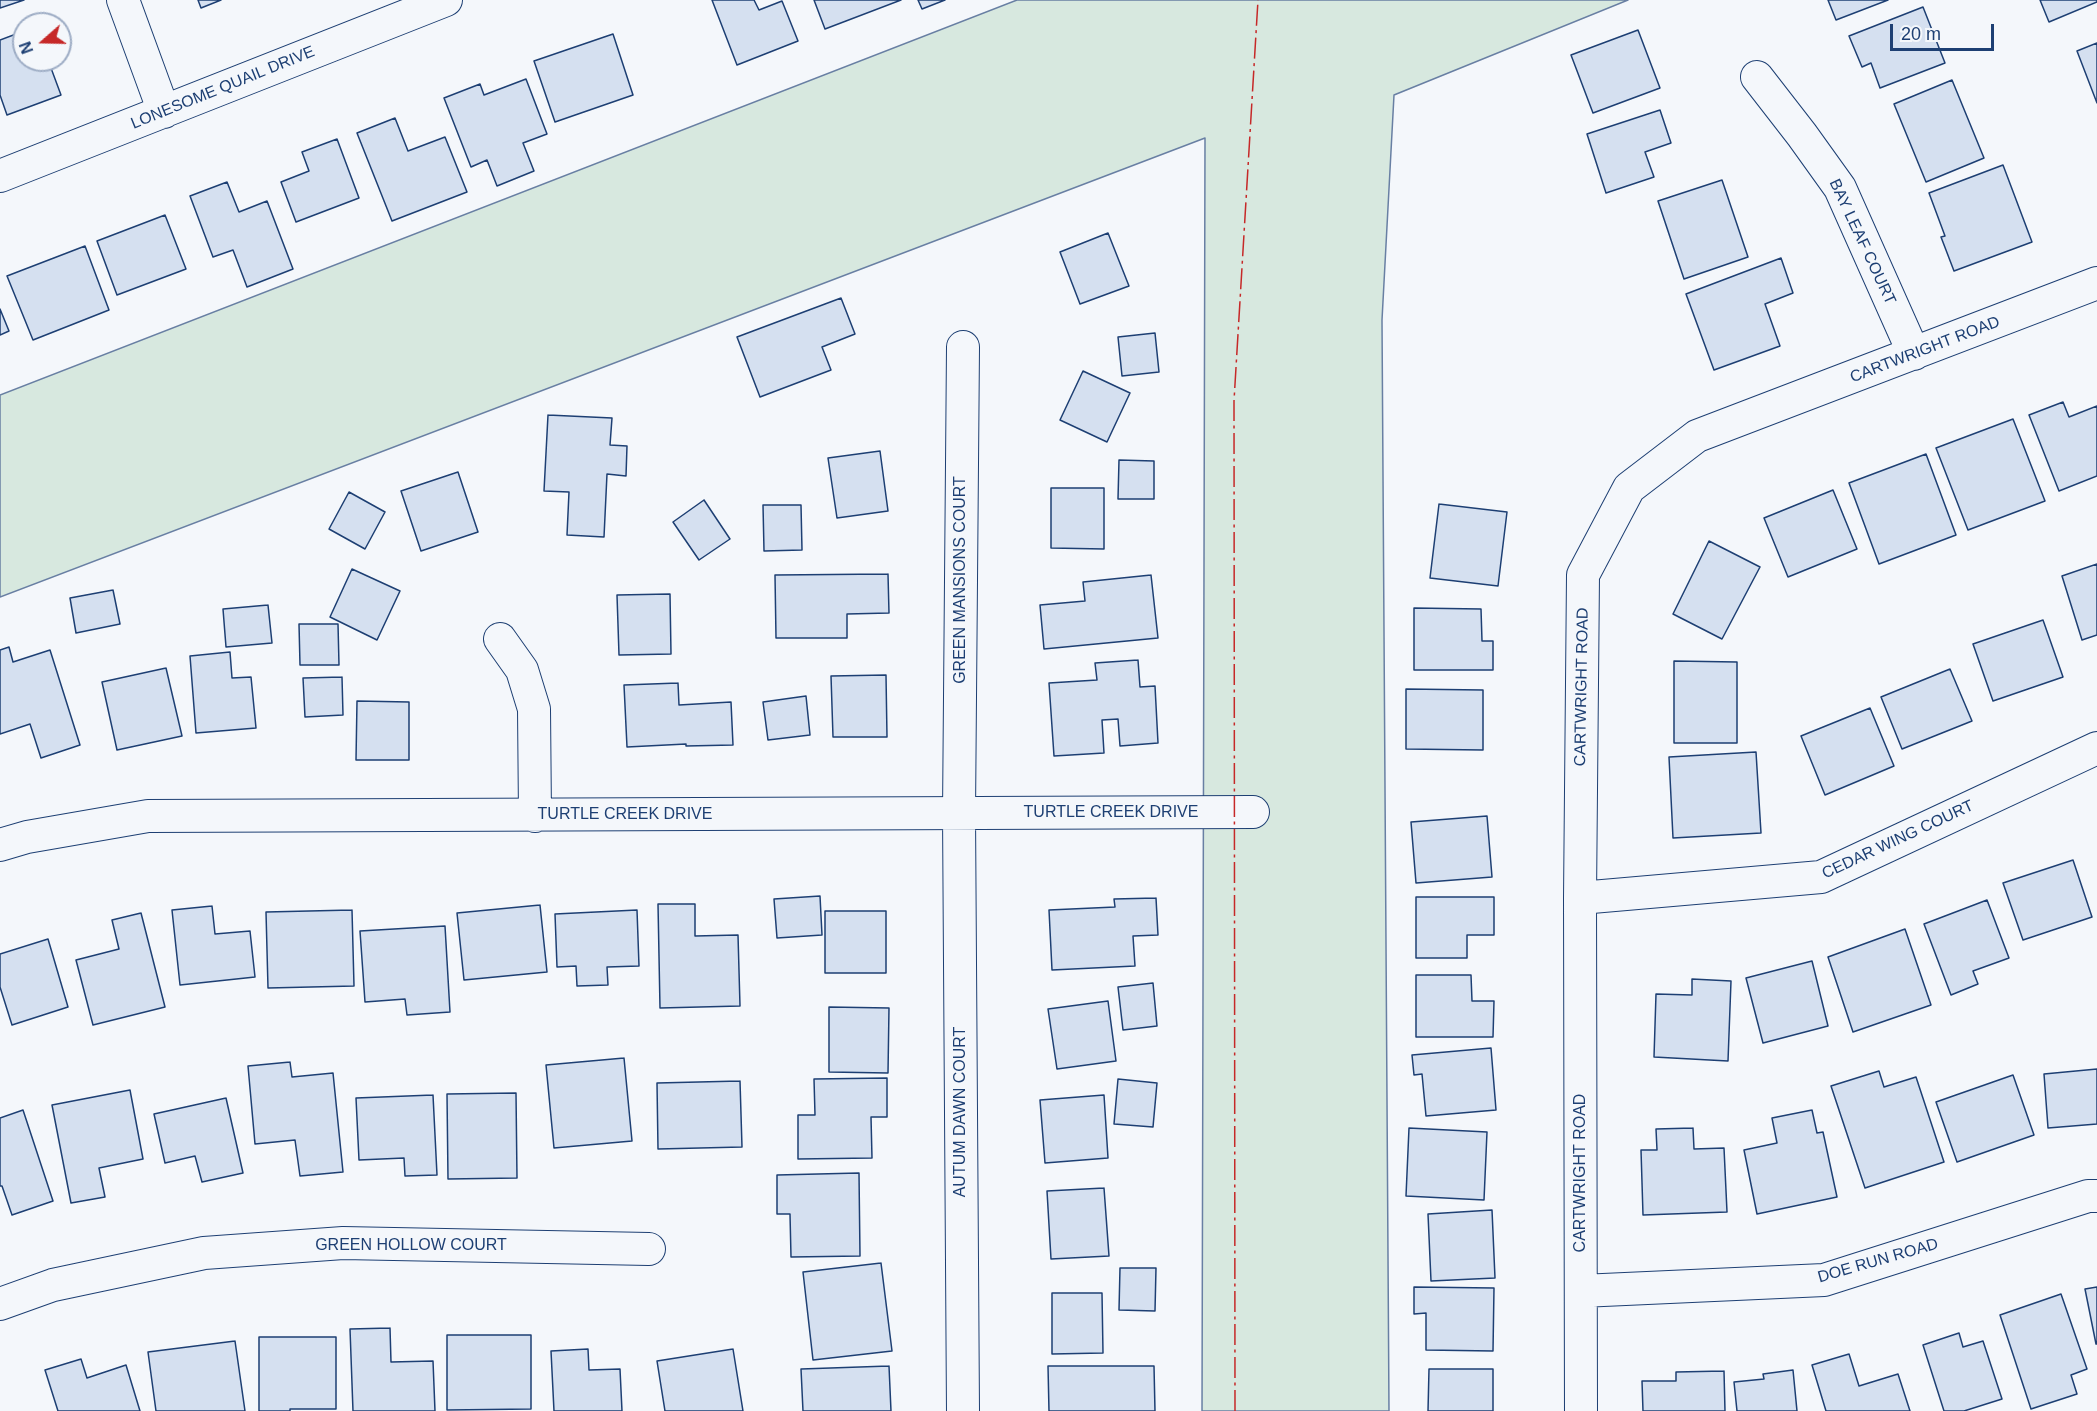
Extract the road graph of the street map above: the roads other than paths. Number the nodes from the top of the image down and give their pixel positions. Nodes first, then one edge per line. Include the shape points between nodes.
1 (123, 0) edge
2 (446, 0) edge
3 (1757, 77) dead end
4 (164, 112) junction
5 (0, 176) edge
6 (2097, 283) edge
7 (963, 347) dead end
8 (1914, 354) junction
9 (500, 639) dead end
10 (2097, 748) edge
11 (1253, 812) dead end
12 (959, 813) junction
13 (535, 816) junction
14 (0, 845) edge
15 (1580, 898) junction
16 (2097, 1196) edge
17 (649, 1249) dead end
18 (1581, 1291) junction
19 (0, 1304) edge
20 (963, 1411) edge
21 (1581, 1411) edge

1 - 4 street
2 - 4 street, LONESOME QUAIL DRIVE
3 - 8 street, BAY LEAF COURT via 1840,188
4 - 5 street, LONESOME QUAIL DRIVE
6 - 8 street, CARTWRIGHT ROAD
7 - 12 street, GREEN MANSIONS COURT
8 - 15 street, CARTWRIGHT ROAD via 1697,436 1629,488 1583,574
9 - 13 street via 522,670 534,709
10 - 15 street, CEDAR WING COURT via 1821,877
11 - 12 street, TURTLE CREEK DRIVE
12 - 13 street, TURTLE CREEK DRIVE
12 - 20 street, AUTUM DAWN COURT
13 - 14 street, TURTLE CREEK DRIVE via 148,816
15 - 18 street, CARTWRIGHT ROAD
16 - 18 street, DOE RUN ROAD via 1824,1280
17 - 19 street, GREEN HOLLOW COURT via 343,1243 204,1253 53,1285
18 - 21 street, CARTWRIGHT ROAD

